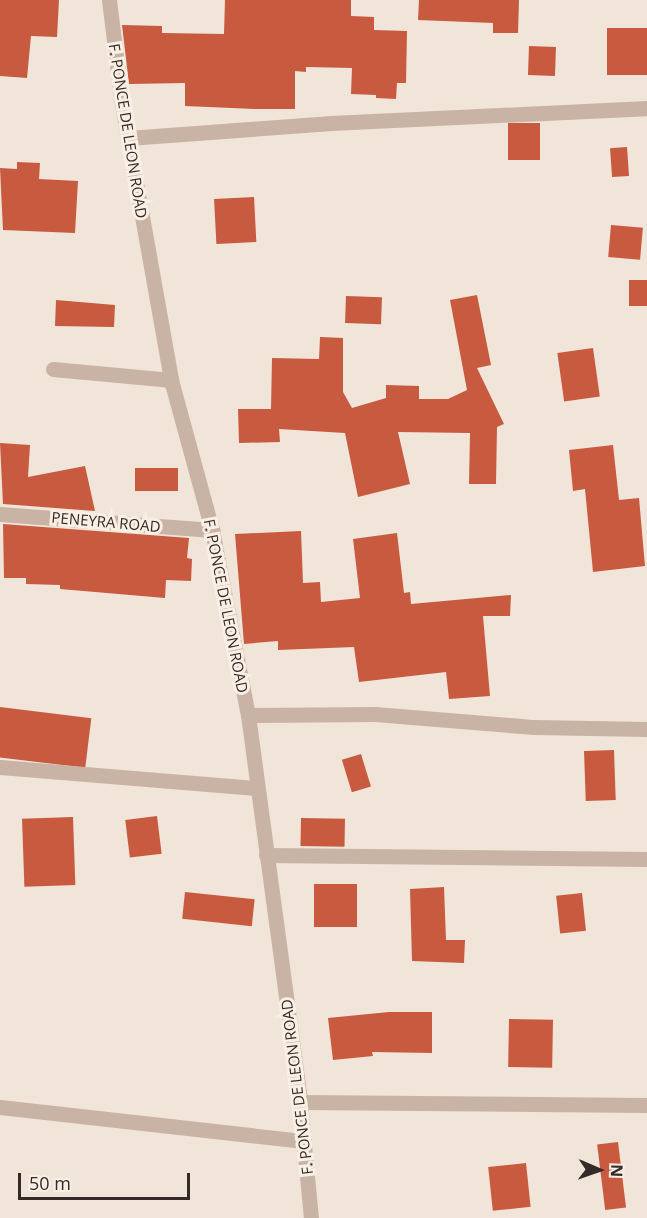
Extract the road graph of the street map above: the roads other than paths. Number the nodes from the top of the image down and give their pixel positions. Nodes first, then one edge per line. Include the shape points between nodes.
1 (109, 0) edge
2 (647, 108) edge
3 (128, 138) junction
4 (53, 369) dead end
5 (171, 380) junction
6 (0, 514) edge
7 (212, 530) junction
8 (248, 715) junction
9 (647, 729) edge
10 (0, 767) edge
11 (256, 788) junction
12 (266, 855) junction
13 (647, 860) edge
14 (300, 1102) junction
15 (647, 1105) edge
16 (0, 1107) edge
17 (304, 1141) junction
18 (312, 1218) edge

1 - 3 street, F. PONCE DE LEON ROAD
2 - 3 street via 331,123
3 - 5 street, F. PONCE DE LEON ROAD
4 - 5 street
5 - 7 street, F. PONCE DE LEON ROAD
6 - 7 street, PENEYRA ROAD
7 - 8 street, F. PONCE DE LEON ROAD
8 - 9 street via 375,714 534,727
8 - 11 street, F. PONCE DE LEON ROAD
10 - 11 street
11 - 12 street, F. PONCE DE LEON ROAD
12 - 13 street
12 - 14 street, F. PONCE DE LEON ROAD
14 - 15 street
14 - 17 street, F. PONCE DE LEON ROAD
16 - 17 street
17 - 18 street, F. PONCE DE LEON ROAD

